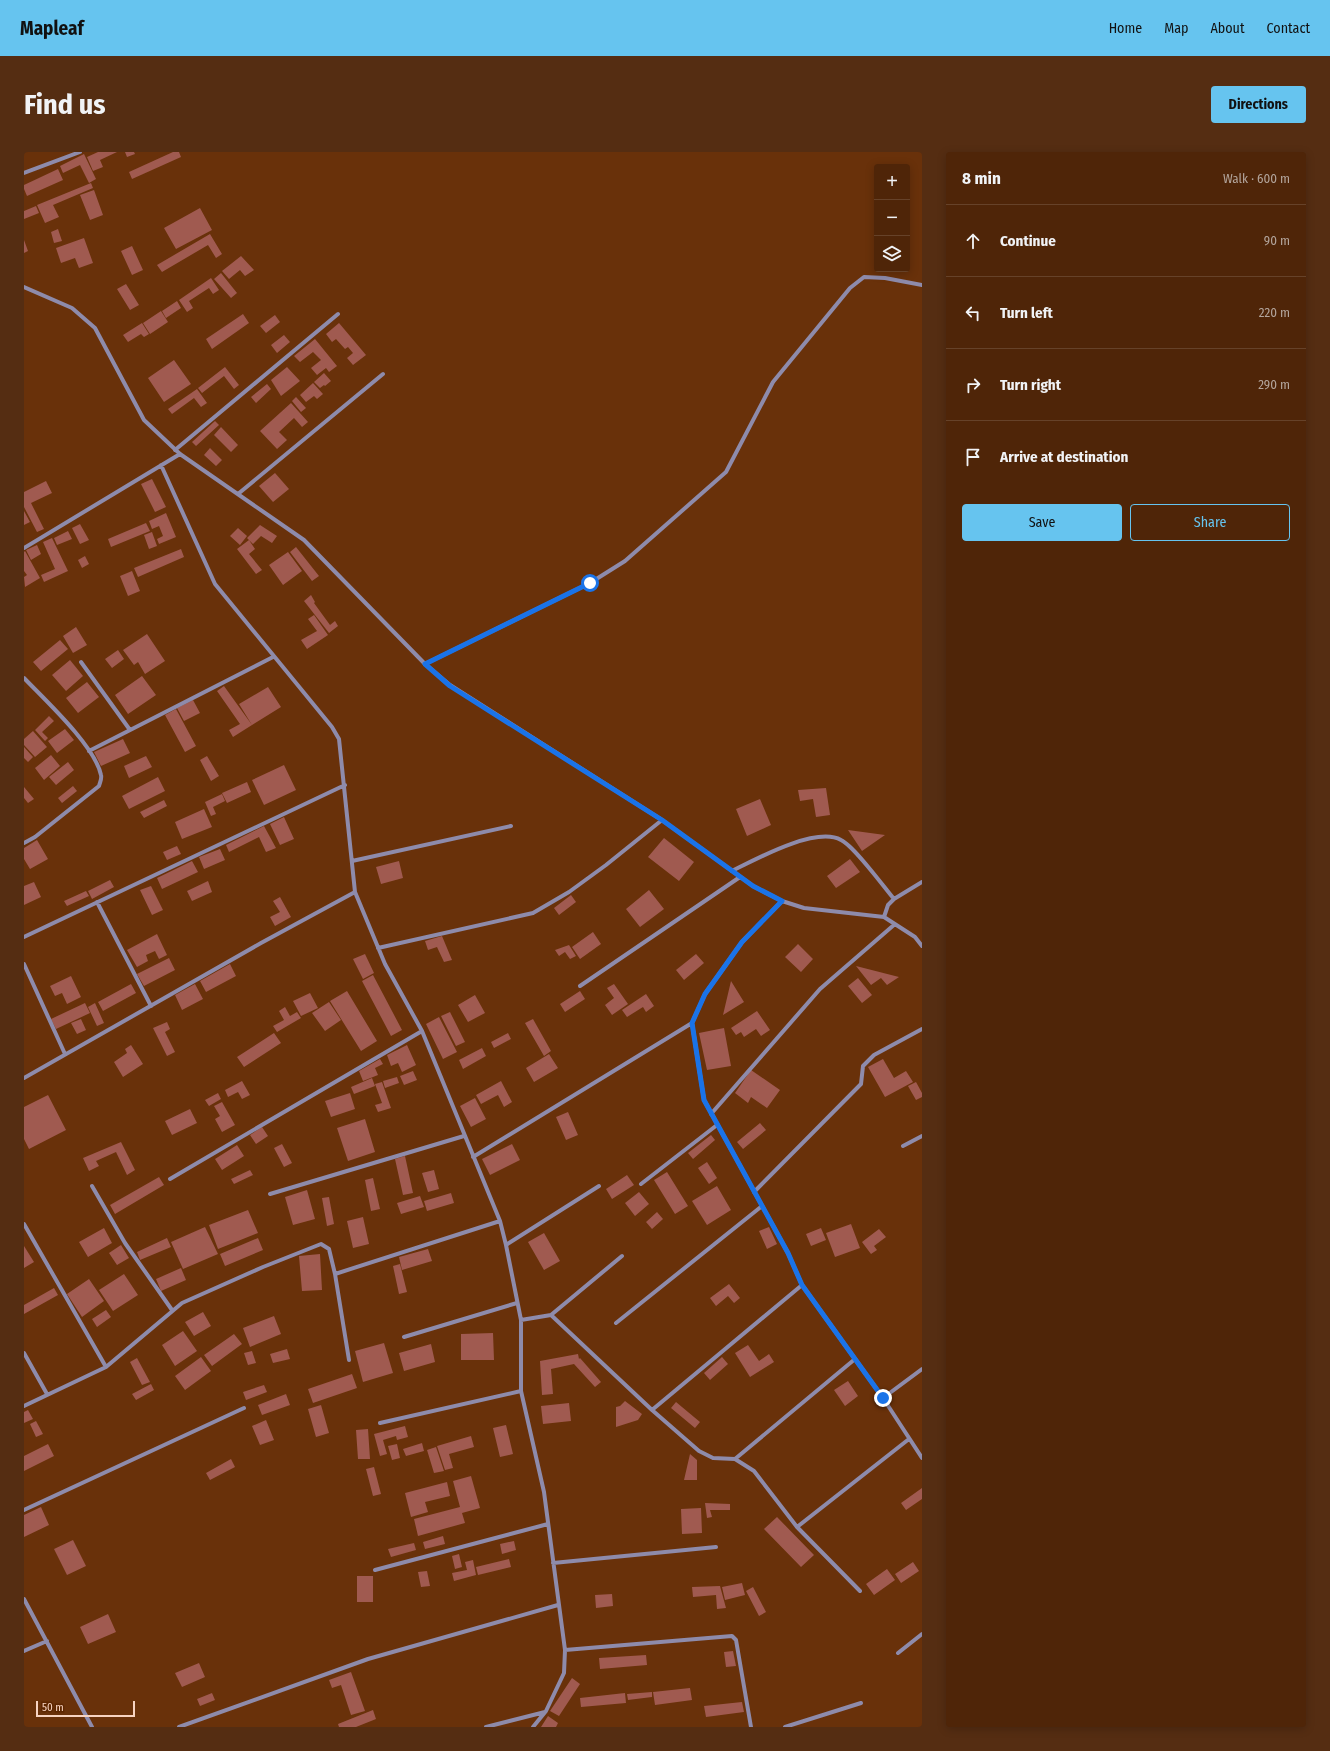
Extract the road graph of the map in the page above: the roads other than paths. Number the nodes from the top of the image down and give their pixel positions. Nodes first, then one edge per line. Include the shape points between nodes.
1 (80, 152) edge
2 (24, 174) edge
3 (922, 285) edge
4 (24, 287) edge
5 (338, 314) dead end
6 (383, 374) dead end
7 (175, 450) junction
8 (180, 454) junction
9 (161, 465) junction
10 (238, 494) junction
11 (24, 548) edge
12 (273, 657) junction
13 (81, 662) dead end
14 (425, 664) junction
15 (24, 678) edge
16 (130, 730) junction
17 (89, 751) junction
18 (345, 785) junction
19 (662, 820) junction
20 (511, 826) dead end
21 (24, 843) edge
22 (352, 861) junction
23 (732, 871) junction
24 (740, 877) junction
25 (922, 882) edge
26 (355, 892) junction
27 (894, 899) junction
28 (782, 901) junction
29 (97, 902) junction
30 (884, 917) junction
31 (895, 924) junction
32 (24, 937) edge
33 (922, 946) edge
34 (378, 948) junction
35 (24, 964) edge
36 (580, 986) dead end
37 (151, 1006) junction
38 (692, 1023) junction
39 (922, 1029) edge
40 (422, 1031) junction
41 (65, 1054) junction
42 (24, 1078) edge
43 (712, 1114) junction
44 (717, 1125) junction
45 (464, 1136) junction
46 (922, 1136) edge
47 (903, 1146) dead end
48 (473, 1157) junction
49 (170, 1179) dead end
50 (641, 1184) dead end
51 (92, 1186) dead end
52 (599, 1186) dead end
53 (754, 1192) junction
54 (270, 1194) dead end
55 (762, 1206) junction
56 (500, 1221) junction
57 (24, 1224) edge
58 (506, 1245) junction
59 (622, 1256) dead end
60 (335, 1274) junction
61 (802, 1285) junction
62 (518, 1303) junction
63 (172, 1310) junction
64 (551, 1315) junction
65 (521, 1320) junction
66 (616, 1323) dead end
67 (404, 1337) dead end
68 (24, 1353) edge
69 (855, 1359) junction
70 (349, 1360) dead end
71 (106, 1367) junction
72 (922, 1369) edge
73 (521, 1391) junction
74 (47, 1394) junction
75 (883, 1398) junction
76 (24, 1406) edge
77 (244, 1408) dead end
78 (652, 1410) junction
79 (380, 1423) dead end
80 (909, 1439) junction
81 (922, 1458) edge
82 (735, 1459) junction
83 (24, 1510) edge
84 (548, 1524) junction
85 (796, 1527) junction
86 (716, 1547) dead end
87 (553, 1563) junction
88 (375, 1570) dead end
89 (860, 1591) dead end
90 (24, 1599) edge
91 (558, 1605) junction
92 (922, 1634) edge
93 (46, 1641) junction
94 (565, 1650) junction
95 (24, 1652) edge
96 (898, 1653) dead end
97 (861, 1703) dead end
98 (546, 1711) junction
99 (92, 1727) edge
100 (179, 1727) edge
101 (486, 1727) edge
102 (533, 1727) edge
103 (751, 1727) edge
104 (785, 1727) edge

1 - 2 street
3 - 14 street via 885,278 864,278 850,288 773,382 726,472 631,556 590,583
4 - 7 street via 72,308 95,328 144,420
5 - 7 street
6 - 10 street
7 - 8 street
8 - 9 street
8 - 10 street
9 - 11 street
9 - 12 street via 215,584
10 - 14 street via 304,540
12 - 16 street
12 - 18 street via 339,739
13 - 16 street
14 - 19 street via 450,686
15 - 17 street
16 - 17 street
17 - 21 street via 101,774 99,786
18 - 22 street
18 - 29 street
19 - 23 street
19 - 34 street via 600,870 569,892 533,912
20 - 22 street
22 - 26 street
23 - 24 street
23 - 27 street via 783,846 819,838 834,838 842,840 853,851
24 - 28 street
24 - 36 street
25 - 27 street
26 - 34 street
26 - 37 street
27 - 30 street via 888,905
28 - 30 street via 804,908
28 - 38 street via 742,942 705,994
29 - 32 street
29 - 37 street
30 - 31 street
31 - 33 street via 915,937
31 - 43 street via 820,989
34 - 40 street
35 - 41 street
37 - 41 street
38 - 43 street via 704,1100
38 - 48 street
39 - 53 street via 874,1055 863,1066 861,1084
40 - 45 street
40 - 49 street
41 - 42 street
43 - 44 street
44 - 50 street
44 - 53 street
45 - 48 street
45 - 54 street
46 - 47 street
48 - 56 street
51 - 63 street via 125,1243
52 - 58 street
53 - 55 street
55 - 61 street
55 - 66 street
56 - 58 street
56 - 60 street
57 - 71 street
58 - 62 street
59 - 64 street
60 - 63 street via 329,1248 321,1244 263,1267 182,1303
60 - 70 street
61 - 69 street
61 - 78 street
62 - 65 street
62 - 67 street
63 - 71 street
64 - 65 street
64 - 78 street
65 - 73 street
68 - 74 street
69 - 75 street
69 - 82 street
71 - 74 street
72 - 75 street
73 - 79 street
73 - 84 street via 544,1492
74 - 76 street
75 - 80 street
77 - 83 street
78 - 82 street via 699,1451 713,1458
80 - 81 street
80 - 85 street
82 - 85 street via 754,1471
84 - 87 street
84 - 88 street
85 - 89 street
86 - 87 street
87 - 91 street
90 - 93 street
91 - 94 street
91 - 100 street via 368,1659
92 - 96 street
93 - 95 street
93 - 99 street
94 - 98 street via 564,1673
94 - 103 street via 732,1636 736,1640
97 - 104 street
98 - 101 street
98 - 102 street

